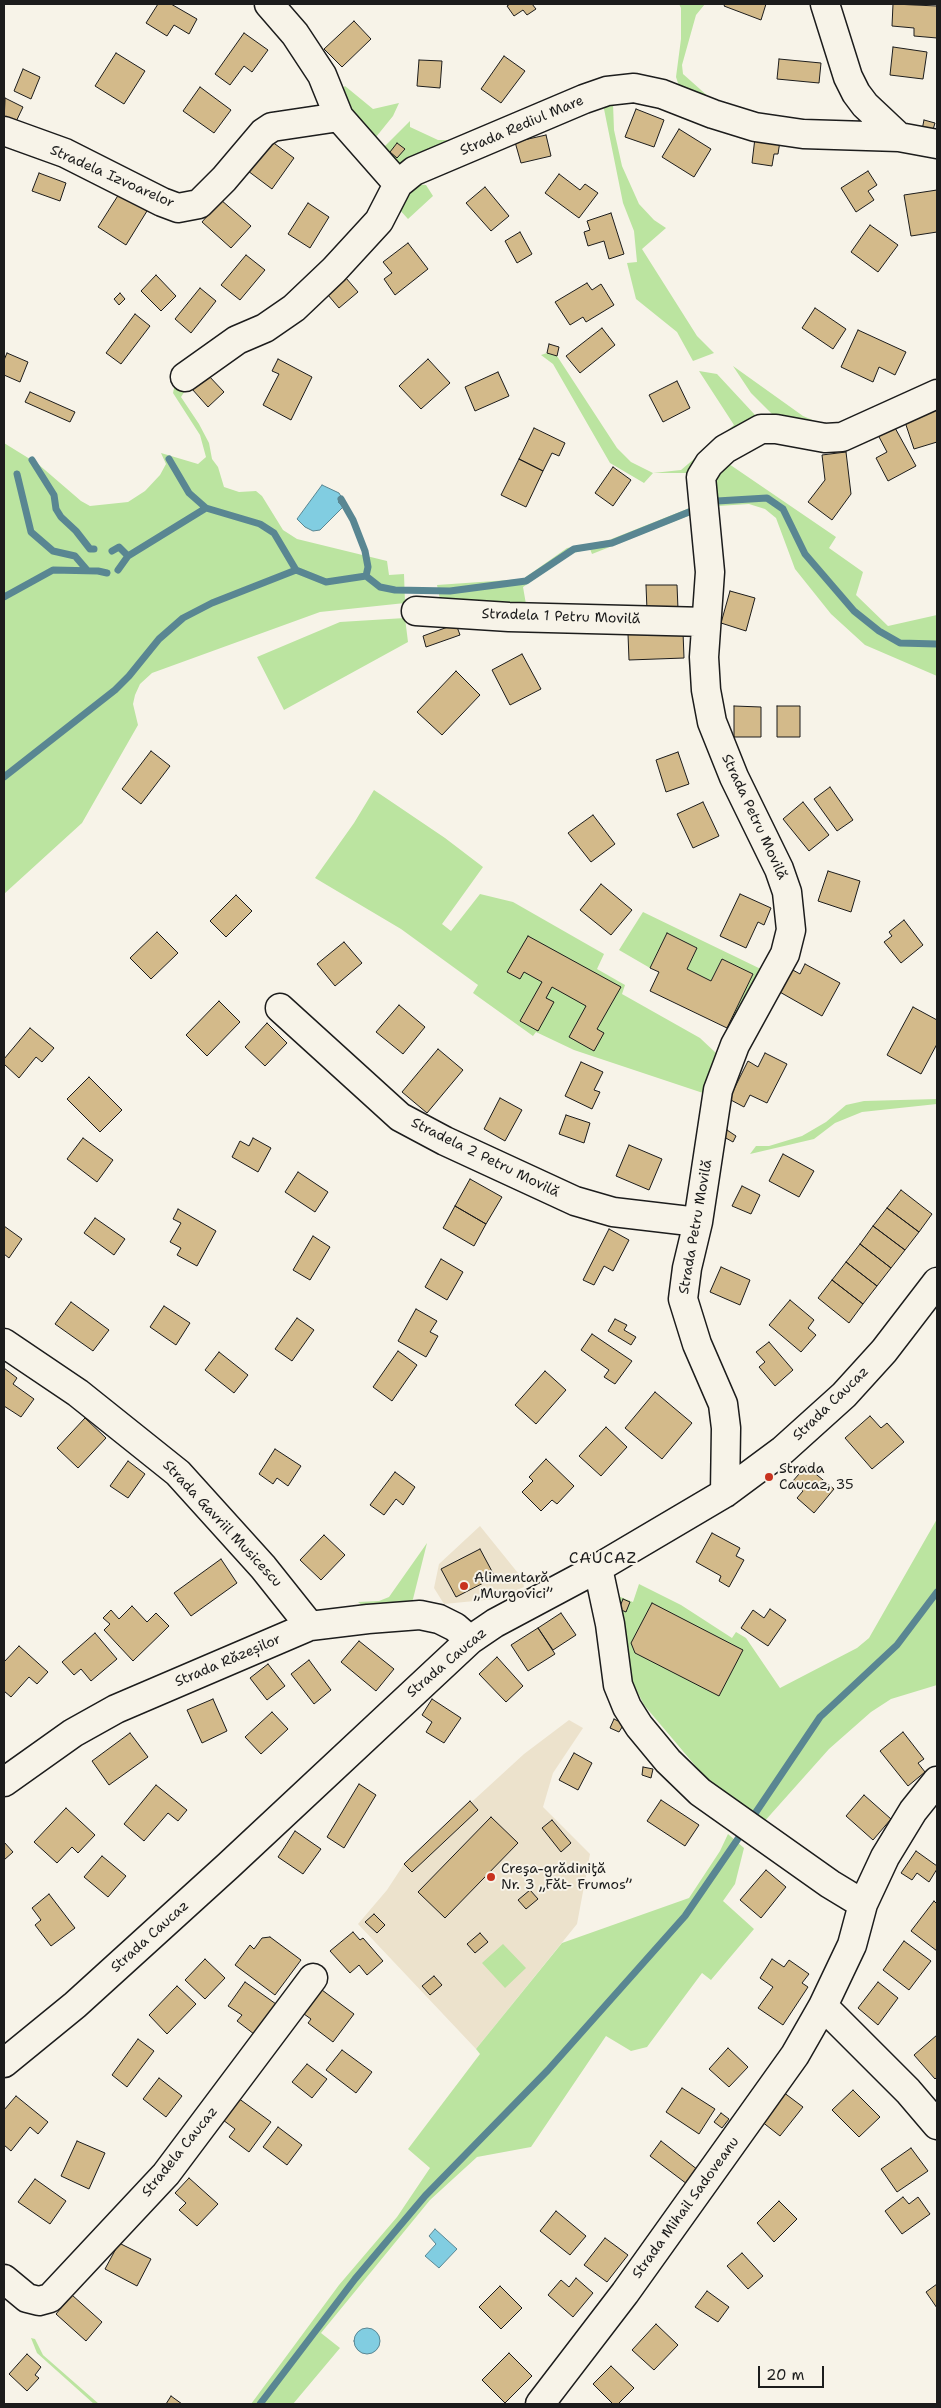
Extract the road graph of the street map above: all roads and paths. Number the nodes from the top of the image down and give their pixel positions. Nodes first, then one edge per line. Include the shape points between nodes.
1 (269, 4) edge
2 (825, 4) edge
3 (339, 117) junction
4 (4, 131) edge
5 (899, 137) junction
6 (937, 144) edge
7 (398, 184) junction
8 (185, 377) dead end
9 (937, 394) edge
10 (416, 611) dead end
11 (706, 622) junction
12 (280, 1008) dead end
13 (698, 1222) junction
14 (937, 1282) edge
15 (4, 1343) edge
16 (725, 1493) junction
17 (598, 1568) junction
18 (310, 1626) junction
19 (470, 1640) junction
20 (937, 1780) edge
21 (4, 1782) edge
22 (863, 1904) junction
23 (312, 1978) dead end
24 (823, 2006) junction
25 (4, 2063) edge
26 (937, 2125) edge
27 (4, 2279) edge
28 (540, 2404) edge

1 - 3 street via 295,34 322,75
2 - 5 street via 856,93
3 - 4 street, Stradela Izvoarelor via 272,127 205,198 194,205 178,208 72,156
3 - 7 street
5 - 6 street, Strada Rediul Mare
5 - 7 street, Strada Rediul Mare via 803,134 755,127 662,94 634,88 584,99 422,168
7 - 8 street, Strada Rediul Mare via 379,221 294,308 265,328 237,340
9 - 11 street, Strada Petru Movilă via 842,437 825,438 761,429 725,449 709,464 702,477 710,572
10 - 11 street, Stradela 1 Petru Movilă
11 - 13 street, Strada Petru Movilă via 704,657 712,722 734,778 779,869 787,892 791,930 785,954 735,1045 718,1090
12 - 13 street, Stradela 2 Petru Movilă via 400,1117 445,1141 575,1201 613,1212
13 - 16 street, Strada Petru Movilă via 683,1299 697,1344 723,1404
14 - 16 street, Strada Caucaz via 884,1351 816,1422
15 - 18 street, Strada Gavriil Musicescu via 78,1393 178,1472 263,1567
16 - 17 street, Strada Caucaz
17 - 19 street, Strada Caucaz via 495,1623
17 - 22 street via 618,1684 639,1726 700,1792
18 - 19 street, Strada Răzeșilor via 420,1615 439,1619
18 - 21 street, Strada Răzeșilor via 116,1709 74,1733
19 - 25 street, Strada Caucaz via 75,2005
20 - 22 street, Strada Mihail Sadoveanu via 913,1811 885,1857
22 - 24 street, Strada Mihail Sadoveanu via 852,1945
23 - 27 street, Stradela Caucaz via 166,2174 50,2298 39,2301 27,2298
24 - 26 street via 908,2091
24 - 28 street, Strada Mihail Sadoveanu via 783,2072 625,2293

